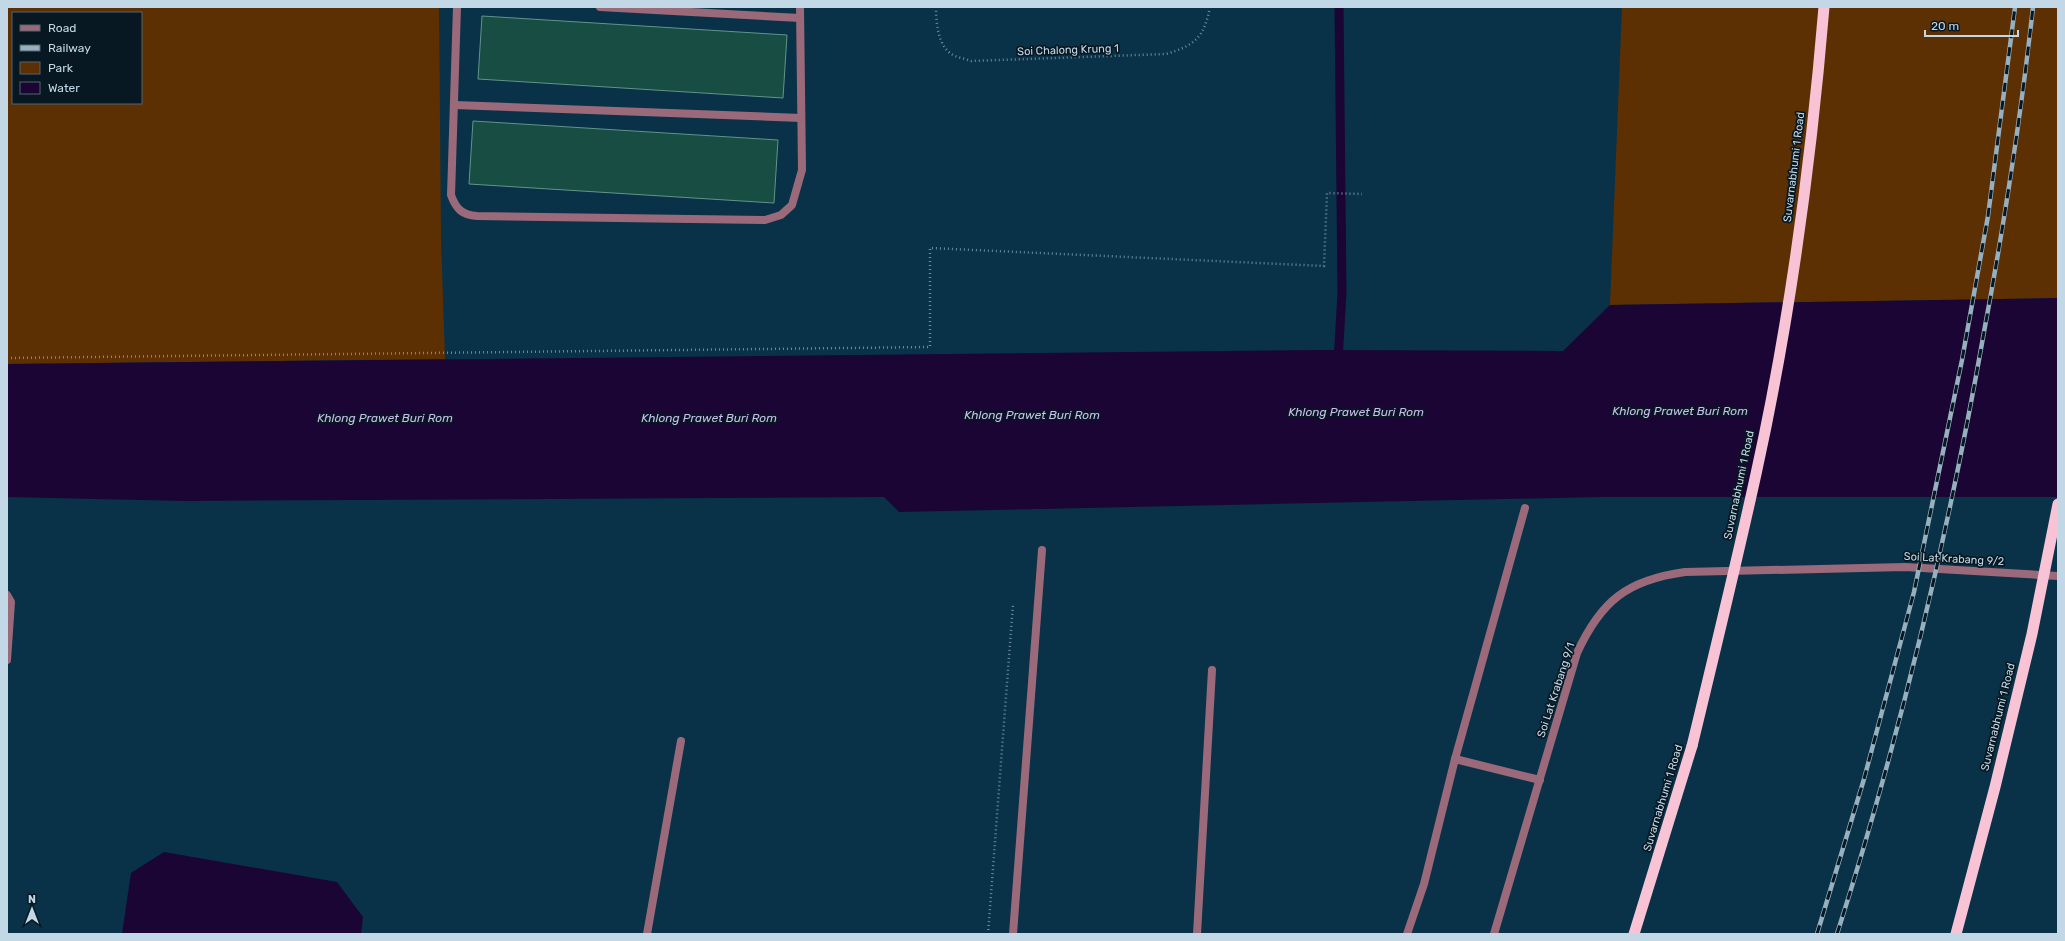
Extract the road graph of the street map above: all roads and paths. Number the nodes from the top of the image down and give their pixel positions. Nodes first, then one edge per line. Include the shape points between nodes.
1 (456, 7) edge
2 (600, 7) edge
3 (800, 7) edge
4 (936, 7) edge
5 (1210, 7) edge
6 (1824, 7) edge
7 (800, 18) junction
8 (454, 105) junction
9 (801, 118) junction
10 (1362, 194) dead end
11 (7, 358) edge
12 (2058, 504) edge
13 (1525, 508) dead end
14 (1042, 550) dead end
15 (1848, 569) joint
16 (2058, 576) edge
17 (7, 596) edge
18 (1013, 604) dead end
19 (7, 660) edge
20 (1212, 670) dead end
21 (681, 741) dead end
22 (1455, 759) junction
23 (1540, 780) junction
24 (647, 934) edge
25 (988, 934) edge
26 (1013, 934) edge
27 (1196, 934) edge
28 (1406, 934) edge
29 (1494, 934) edge
30 (1634, 934) edge
31 (1956, 934) edge

1 - 8 street
2 - 7 street
3 - 7 street
4 - 5 path, Soi Chalong Krung 1 via 938,32 944,45 954,56 971,61 1166,54 1184,49 1198,40 1207,24
6 - 30 highway, Suvarnabhumi 1 Road, bridge via 1807,177 1784,326 1757,472 1692,746
7 - 9 street
8 - 9 street
8 - 9 street via 451,195 459,211 477,216 765,220 781,215 792,205 802,170
10 - 11 path via 1327,193 1324,266 930,248 930,347
12 - 31 highway, Suvarnabhumi 1 Road, bridge via 2032,634
13 - 22 street
14 - 26 street
15 - 16 street, Soi Lat Krabang 9/2 via 1905,567
15 - 23 street, Soi Lat Krabang 9/1 via 1685,572 1660,576 1619,594 1600,613 1577,653
17 - 19 street via 11,602
18 - 25 path
20 - 27 street
21 - 24 street
22 - 23 street
22 - 28 street via 1424,884
23 - 29 street, Soi Lat Krabang 9/1

